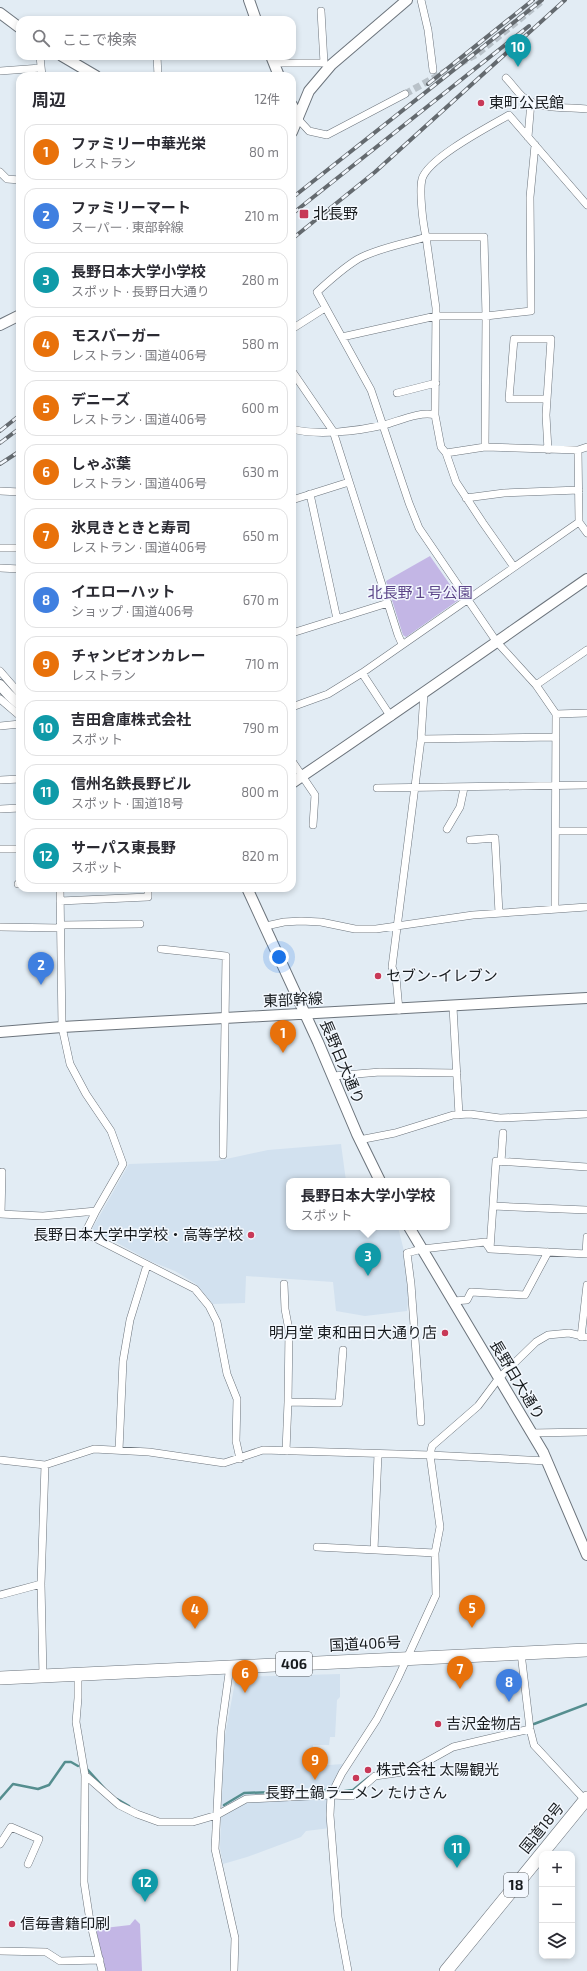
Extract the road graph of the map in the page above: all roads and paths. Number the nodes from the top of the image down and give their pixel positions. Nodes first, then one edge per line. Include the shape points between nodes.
1 (249, 0) edge
2 (407, 0) edge
3 (421, 0) edge
4 (321, 11) dead end
5 (0, 13) edge
6 (255, 16) edge
7 (16, 25) edge
8 (40, 60) edge
9 (69, 60) edge
10 (157, 60) edge
11 (272, 60) edge
12 (41, 68) junction
13 (433, 70) dead end
14 (0, 71) edge
15 (42, 72) edge
16 (89, 72) edge
17 (158, 72) edge
18 (277, 72) edge
19 (506, 78) dead end
20 (405, 94) tunnel mouth
21 (531, 102) junction
22 (587, 109) edge
23 (296, 114) edge
24 (298, 119) junction
25 (296, 123) edge
26 (528, 137) junction
27 (535, 145) junction
28 (0, 172) edge
29 (16, 180) edge
30 (587, 205) edge
31 (426, 238) junction
32 (325, 308) junction
33 (436, 316) junction
34 (486, 316) junction
35 (16, 317) edge
36 (0, 325) edge
37 (296, 326) edge
38 (342, 337) junction
39 (296, 377) edge
40 (436, 383) junction
41 (397, 393) dead end
42 (547, 399) junction
43 (435, 415) junction
44 (382, 425) junction
45 (296, 430) edge
46 (333, 432) junction
47 (485, 447) junction
48 (587, 447) edge
49 (548, 450) junction
50 (578, 450) junction
51 (446, 453) junction
52 (349, 482) junction
53 (579, 490) junction
54 (0, 491) edge
55 (16, 492) edge
56 (310, 494) junction
57 (466, 498) junction
58 (296, 499) edge
59 (579, 522) junction
60 (587, 533) edge
61 (0, 548) edge
62 (16, 548) edge
63 (514, 567) junction
64 (0, 568) edge
65 (16, 569) edge
66 (587, 579) edge
67 (467, 600) junction
68 (388, 603) junction
69 (337, 619) junction
70 (296, 632) edge
71 (496, 641) junction
72 (402, 644) junction
73 (587, 650) edge
74 (0, 670) edge
75 (362, 672) junction
76 (0, 685) edge
77 (536, 685) junction
78 (16, 689) edge
79 (424, 693) junction
80 (0, 699) edge
81 (16, 702) edge
82 (296, 705) edge
83 (16, 713) edge
84 (587, 713) edge
85 (556, 714) junction
86 (391, 717) junction
87 (16, 724) edge
88 (0, 726) edge
89 (556, 737) junction
90 (421, 739) junction
91 (296, 766) edge
92 (303, 776) junction
93 (16, 779) edge
94 (0, 780) edge
95 (296, 780) edge
96 (587, 785) edge
97 (556, 786) junction
98 (377, 788) dead end
99 (414, 788) junction
100 (464, 788) junction
101 (16, 808) edge
102 (0, 809) edge
103 (313, 826) dead end
104 (447, 829) dead end
105 (556, 831) junction
106 (587, 831) edge
107 (470, 840) dead end
108 (0, 849) edge
109 (16, 849) edge
110 (60, 892) edge
111 (148, 892) edge
112 (249, 892) edge
113 (60, 901) junction
114 (587, 907) edge
115 (555, 909) junction
116 (499, 913) junction
117 (140, 924) dead end
118 (61, 926) junction
119 (266, 926) junction
120 (396, 926) junction
121 (0, 927) edge
122 (161, 949) dead end
123 (587, 998) edge
124 (453, 1006) junction
125 (399, 1010) junction
126 (305, 1015) junction
127 (226, 1018) junction
128 (62, 1027) junction
129 (0, 1032) edge
130 (457, 1073) junction
131 (333, 1076) junction
132 (459, 1114) junction
133 (587, 1114) edge
134 (503, 1133) dead end
135 (359, 1140) junction
136 (223, 1155) dead end
137 (501, 1162) junction
138 (587, 1167) edge
139 (2, 1172) dead end
140 (378, 1178) edge
141 (493, 1206) junction
142 (587, 1210) edge
143 (96, 1211) junction
144 (1, 1214) edge
145 (411, 1230) edge
146 (587, 1236) edge
147 (422, 1249) junction
148 (490, 1250) junction
149 (548, 1252) junction
150 (586, 1254) edge
151 (147, 1265) junction
152 (284, 1284) dead end
153 (587, 1285) edge
154 (453, 1301) junction
155 (586, 1311) edge
156 (584, 1337) edge
157 (343, 1350) dead end
158 (499, 1378) junction
159 (288, 1402) junction
160 (421, 1422) dead end
161 (587, 1432) edge
162 (531, 1433) junction
163 (119, 1450) junction
164 (286, 1451) junction
165 (378, 1454) junction
166 (430, 1455) junction
167 (240, 1458) junction
168 (0, 1460) edge
169 (547, 1461) junction
170 (45, 1465) junction
171 (317, 1547) dead end
172 (374, 1550) junction
173 (435, 1553) junction
174 (587, 1555) edge
175 (41, 1584) junction
176 (0, 1595) edge
177 (587, 1650) edge
178 (520, 1653) junction
179 (408, 1658) junction
180 (230, 1666) junction
181 (78, 1674) junction
182 (43, 1676) junction
183 (0, 1678) edge
184 (530, 1729) junction
185 (85, 1775) junction
186 (332, 1795) junction
187 (586, 1800) edge
188 (217, 1815) junction
189 (0, 1844) edge
190 (28, 1864) dead end
191 (0, 1952) edge
192 (100, 1960) junction
193 (448, 1970) edge
194 (102, 1971) edge
195 (234, 1971) edge
196 (348, 1971) edge

1 - 6 street
2 - 24 street via 331,65 309,91
3 - 13 street
4 - 11 street via 324,63
5 - 7 street
8 - 12 street
9 - 16 street
10 - 17 street
11 - 18 street
12 - 14 street
12 - 15 street
19 - 21 street
20 - 24 street via 327,135 309,131
21 - 22 street
21 - 26 street
23 - 24 street
24 - 25 street
26 - 27 street
26 - 31 street via 509,116 463,142 430,167 422,179
27 - 30 street
27 - 34 street via 530,197 531,311
28 - 29 street via 7,179
31 - 32 street via 377,251 358,259 317,292
31 - 33 street
31 - 34 street via 484,237
32 - 37 street
32 - 38 street
33 - 34 street
33 - 38 street
33 - 40 street
34 - 47 street
35 - 36 street
38 - 44 street via 371,390
39 - 46 street
40 - 41 street
40 - 43 street
42 - 42 street via 551,339 514,339 509,399
42 - 49 street
43 - 44 street via 427,413
43 - 51 street via 441,447
44 - 46 street
44 - 67 street via 419,528
45 - 46 street
46 - 52 street
47 - 49 street
47 - 51 street
48 - 50 street
49 - 50 street
50 - 53 street
51 - 57 street via 456,482
52 - 56 street
52 - 68 street
53 - 57 street via 504,493
53 - 59 street
54 - 55 street
56 - 58 street
56 - 69 street
57 - 63 street
59 - 60 street
59 - 63 street
61 - 62 street
63 - 67 street
64 - 65 street
66 - 71 street
67 - 71 street
67 - 72 street
68 - 69 street
68 - 72 street
69 - 70 street
71 - 77 street
71 - 79 street
72 - 75 street
73 - 77 street
74 - 78 street
75 - 82 street via 328,694
75 - 86 street
76 - 81 street
77 - 85 street
79 - 86 street
79 - 90 street
80 - 83 street
84 - 85 street
85 - 89 street
86 - 92 street
87 - 88 street
89 - 90 street
89 - 97 street
90 - 99 street
91 - 92 street
92 - 95 street
92 - 103 street via 315,794
93 - 94 street
96 - 97 street
97 - 100 street
97 - 105 street
98 - 99 street
99 - 100 street
99 - 120 street
100 - 104 street via 460,807
101 - 102 street
105 - 106 street
105 - 115 street
107 - 116 street via 495,838
108 - 109 street
110 - 113 street
111 - 113 street via 148,897
112 - 119 street, 長野日大通り
113 - 118 street
114 - 115 street
115 - 116 street
116 - 120 street
117 - 118 street
118 - 121 street
118 - 128 street
119 - 120 street via 301,921 355,929
119 - 126 street, 長野日大通り
120 - 125 street via 392,967 396,977
122 - 127 street via 226,956
123 - 124 street, 東部幹線
124 - 125 street, 東部幹線
124 - 130 street
125 - 126 street, 東部幹線
126 - 127 street, 東部幹線
126 - 131 street, 長野日大通り
127 - 128 street, 東部幹線
127 - 136 street
128 - 129 street, 東部幹線
128 - 143 street via 70,1064 86,1094 111,1131 123,1164
130 - 131 street via 380,1072
130 - 132 street
131 - 135 street, 長野日大通り
132 - 133 street via 500,1118
132 - 135 street
134 - 137 street
135 - 140 street, 長野日大通り
137 - 138 street
137 - 141 street via 496,1161
139 - 144 street
141 - 142 street
141 - 148 street
143 - 144 street via 44,1216
143 - 151 street via 85,1233
145 - 147 street, 長野日大通り
146 - 150 street
147 - 148 street via 485,1242
147 - 154 street, 長野日大通り
147 - 160 street via 407,1253
148 - 149 street
149 - 150 street
149 - 154 street via 525,1296 472,1292 467,1300
151 - 163 street via 130,1320 123,1361
151 - 167 street via 195,1289 209,1306 217,1322 227,1374 236,1399 236,1441
152 - 159 street via 289,1330
153 - 155 street
154 - 158 street, 長野日大通り
155 - 156 street
156 - 158 street via 569,1333 548,1335 536,1342
157 - 159 street via 339,1403
158 - 162 street, 長野日大通り
158 - 166 street via 478,1406 432,1446
159 - 164 street
161 - 162 street
162 - 169 street, 長野日大通り
163 - 167 street via 224,1463
163 - 170 street via 94,1450
164 - 165 street
164 - 167 street via 263,1450
165 - 166 street
165 - 172 street
166 - 169 street
166 - 173 street via 440,1527
168 - 170 street
169 - 174 street, 長野日大通り
170 - 175 street
171 - 172 street
172 - 173 street
173 - 179 street via 436,1595
175 - 176 street
175 - 182 street
177 - 178 highway, 国道406号 / 406
178 - 179 highway, 国道406号 / 406
178 - 184 street
179 - 180 highway, 国道406号 / 406
179 - 186 street via 377,1719 342,1773
180 - 181 highway, 国道406号 / 406
180 - 188 street via 220,1731
181 - 182 highway, 国道406号 / 406
181 - 185 street via 76,1722
182 - 183 highway, 国道406号 / 406
184 - 186 street via 453,1747 410,1771 375,1776 352,1796
184 - 187 street via 534,1745
185 - 188 street via 119,1805 159,1822 193,1822
185 - 192 street via 84,1882
186 - 188 street via 246,1799
186 - 196 street via 330,1815 338,1917
187 - 193 highway, 国道18号 / 18
188 - 195 street via 215,1849 235,1938
189 - 190 street via 11,1827 39,1838
191 - 192 street via 46,1952 60,1961
192 - 194 street

